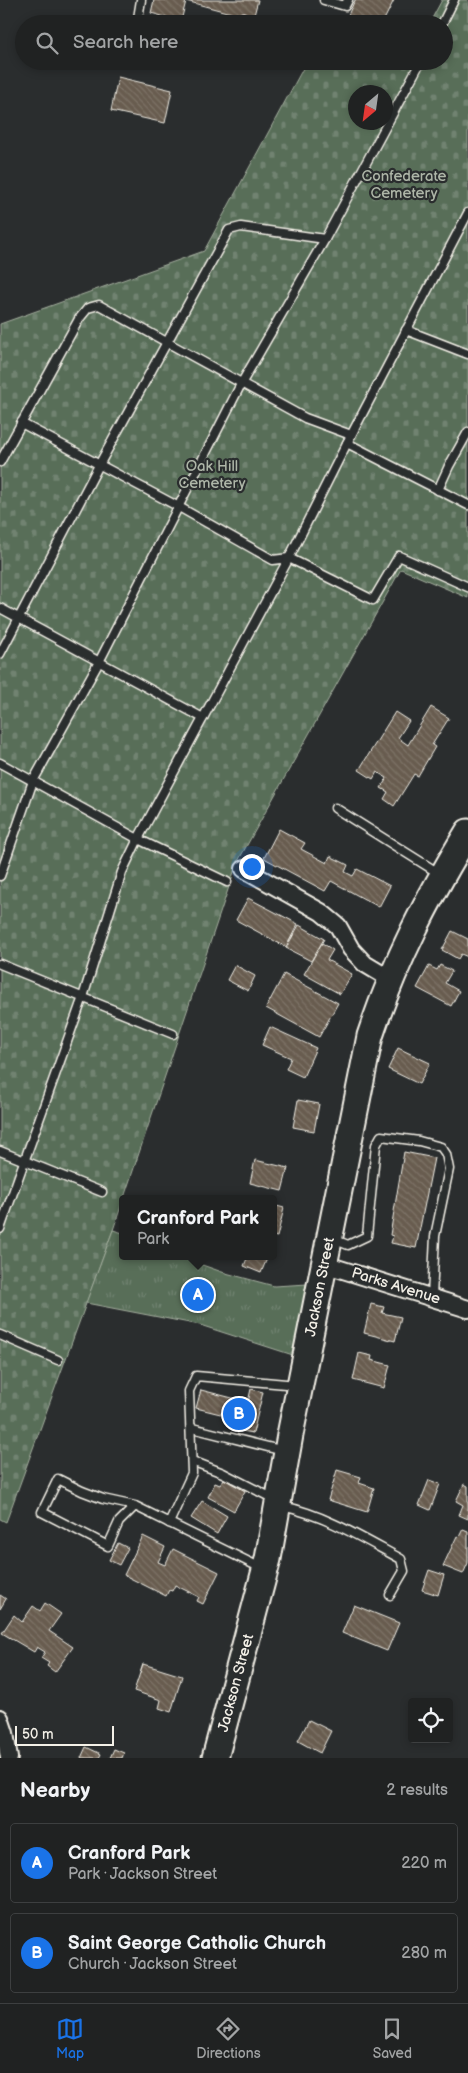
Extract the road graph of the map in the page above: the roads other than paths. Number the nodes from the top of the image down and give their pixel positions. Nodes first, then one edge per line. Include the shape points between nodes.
1 (140, 0) edge
2 (324, 0) edge
3 (348, 0) edge
4 (454, 0) edge
5 (138, 15) edge
6 (446, 15) edge
7 (417, 70) edge
8 (468, 213) edge
9 (465, 224) edge
10 (325, 239) junction
11 (406, 330) junction
12 (168, 343) junction
13 (468, 354) edge
14 (241, 384) junction
15 (21, 423) junction
16 (468, 432) edge
17 (351, 435) junction
18 (346, 443) junction
19 (0, 462) edge
20 (99, 466) junction
21 (438, 490) junction
22 (468, 505) edge
23 (179, 507) junction
24 (289, 558) junction
25 (468, 587) edge
26 (0, 608) edge
27 (19, 618) junction
28 (0, 654) edge
29 (99, 662) junction
30 (203, 718) junction
31 (0, 763) edge
32 (33, 781) junction
33 (334, 808) dead end
34 (468, 832) edge
35 (138, 839) junction
36 (244, 869) dead end
37 (442, 875) junction
38 (0, 876) edge
39 (227, 882) dead end
40 (0, 964) edge
41 (390, 980) junction
42 (83, 997) junction
43 (174, 1034) dead end
44 (0, 1151) edge
45 (24, 1161) junction
46 (102, 1192) dead end
47 (0, 1229) edge
48 (330, 1238) junction
49 (324, 1264) junction
50 (432, 1297) junction
51 (468, 1309) edge
52 (0, 1335) edge
53 (58, 1360) dead end
54 (301, 1385) junction
55 (192, 1428) junction
56 (287, 1452) junction
57 (192, 1461) junction
58 (278, 1503) junction
59 (135, 1506) junction
60 (169, 1524) junction
61 (265, 1570) junction
62 (390, 1595) dead end
63 (0, 1718) edge
64 (9, 1758) edge
65 (215, 1758) edge

1 - 5 lane
2 - 3 lane via 346,6
4 - 6 lane
7 - 10 lane
8 - 9 lane
9 - 11 lane
10 - 12 lane via 241,227 229,230
10 - 14 lane
11 - 13 lane
11 - 17 lane
12 - 14 lane
12 - 15 lane via 98,305 88,308
12 - 20 lane
14 - 17 lane via 305,418
14 - 23 lane
15 - 19 lane
15 - 20 lane
16 - 21 lane
17 - 18 lane
18 - 21 lane
18 - 24 lane
20 - 23 lane
20 - 27 lane
21 - 22 lane
23 - 24 lane via 273,560
23 - 29 lane
24 - 25 lane via 373,600 398,556
24 - 30 lane
26 - 27 lane
27 - 28 lane
27 - 29 lane
29 - 30 lane
29 - 32 lane
30 - 35 lane
31 - 32 lane
32 - 35 lane
32 - 38 lane
33 - 37 lane
34 - 37 main road, Jackson Street
35 - 39 lane
35 - 42 lane via 122,872
36 - 41 street via 321,912 338,926 351,949 365,964
37 - 41 main road, Jackson Street
40 - 42 lane
41 - 48 main road, Jackson Street via 370,1036
42 - 43 lane
42 - 45 lane
44 - 45 lane
45 - 46 lane
45 - 47 lane
48 - 49 main road, Jackson Street
48 - 50 lane via 348,1245 367,1236 376,1145 381,1136 441,1147 449,1169 435,1236
49 - 50 street, Parks Avenue
49 - 54 main road, Jackson Street
50 - 51 street, Parks Avenue
52 - 53 lane
54 - 55 lane via 196,1376 189,1391
54 - 56 main road, Jackson Street
55 - 56 lane
55 - 57 lane
56 - 58 main road, Jackson Street
57 - 58 lane via 223,1473
57 - 60 lane via 192,1473
58 - 61 main road, Jackson Street
58 - 62 lane via 307,1511 401,1559 404,1570
59 - 59 lane via 96,1496 58,1479 42,1512 108,1546 119,1522
59 - 60 lane
60 - 61 lane
61 - 65 main road, Jackson Street
63 - 64 street

